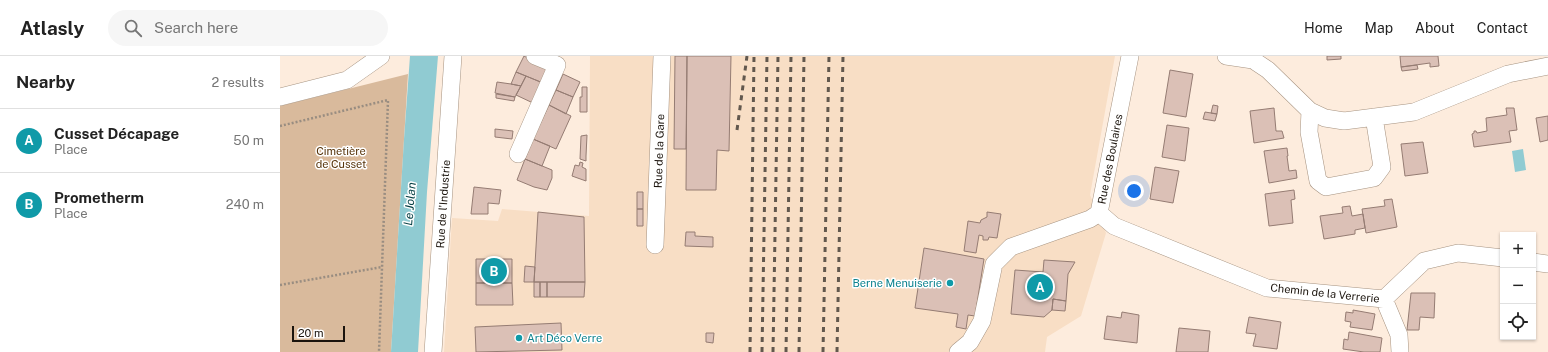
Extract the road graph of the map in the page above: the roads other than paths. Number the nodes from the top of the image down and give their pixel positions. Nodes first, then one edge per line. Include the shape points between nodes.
1 (381, 56) edge
2 (453, 56) edge
3 (535, 56) edge
4 (662, 56) edge
5 (1130, 56) edge
6 (1226, 56) edge
7 (1548, 66) edge
8 (280, 97) edge
9 (1310, 111) junction
10 (1374, 117) junction
11 (518, 154) dead end
12 (1099, 213) junction
13 (655, 245) dead end
14 (1500, 258) edge
15 (1536, 262) edge
16 (1548, 264) edge
17 (1384, 299) junction
18 (433, 352) edge
19 (958, 352) edge
20 (1400, 352) edge

1 - 8 street via 347,80
2 - 18 street, Rue de l'Industrie
3 - 11 street via 557,65
4 - 13 street, Rue de la Gare
5 - 12 street, Rue des Boulaires
6 - 9 street via 1253,60 1268,70
7 - 10 street via 1508,74 1414,112
9 - 10 street via 1325,118 1344,121
9 - 10 street via 1309,132 1318,181 1326,187 1374,178 1382,167
12 - 17 street, Chemin de la Verrerie via 1114,226 1267,288
12 - 19 street, Rue des Boulaires via 1090,220 1010,247 994,264 982,321 970,342
14 - 17 street, Chemin de la Verrerie via 1458,253 1424,261
15 - 16 street
17 - 20 street via 1399,335

